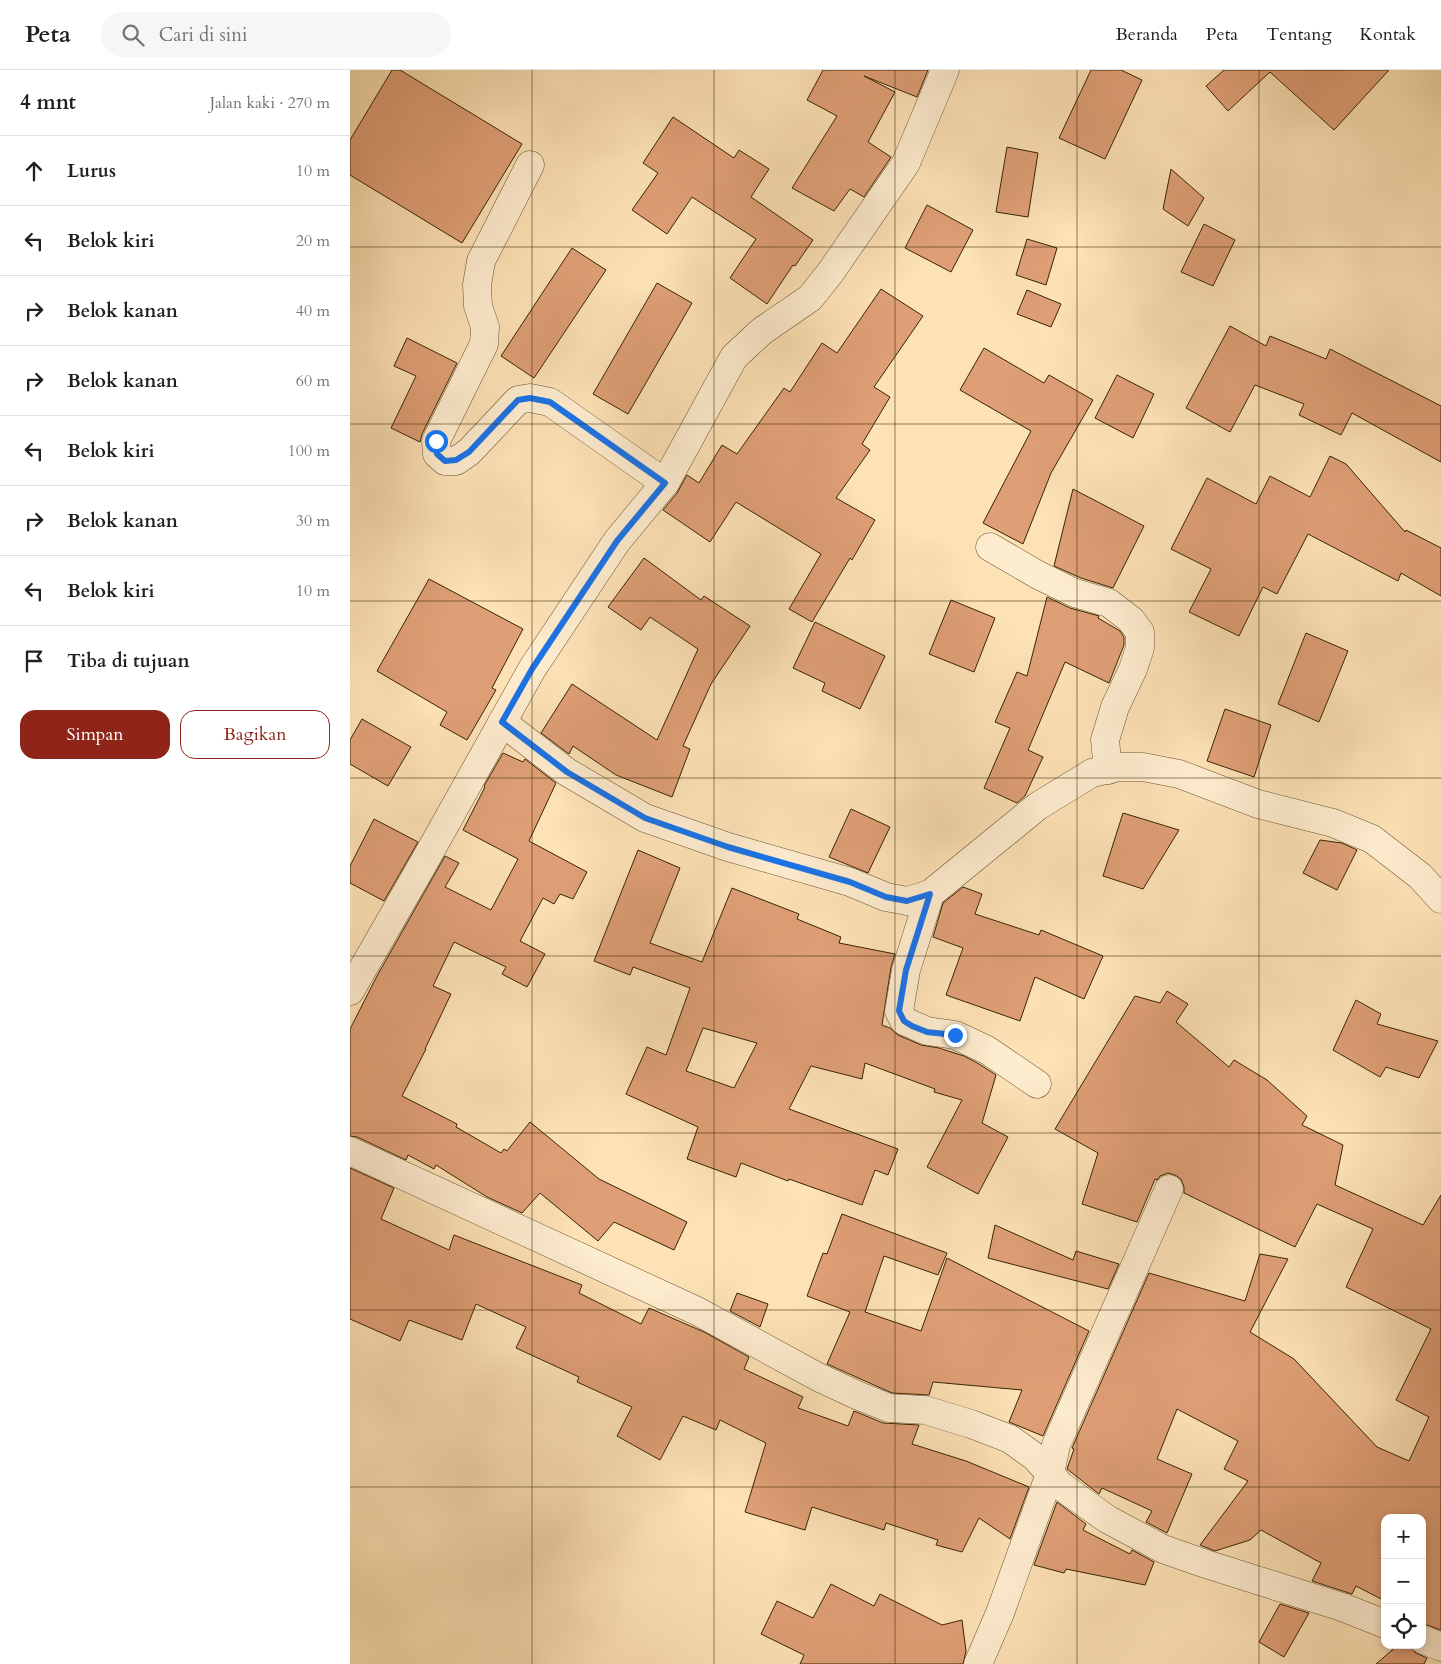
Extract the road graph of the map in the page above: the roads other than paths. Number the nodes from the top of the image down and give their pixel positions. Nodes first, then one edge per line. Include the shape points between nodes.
1 (946, 70) edge
2 (530, 164) dead end
3 (665, 483) junction
4 (990, 547) dead end
5 (502, 722) junction
6 (1108, 770) junction
7 (930, 894) junction
8 (1441, 898) edge
9 (350, 991) edge
10 (1037, 1084) dead end
11 (350, 1151) edge
12 (1169, 1189) dead end
13 (1050, 1474) junction
14 (1381, 1622) edge
15 (1426, 1641) edge
16 (1441, 1647) edge
17 (978, 1664) edge

1 - 3 street via 906,163 810,298 762,331 734,357
2 - 3 street via 481,261 477,285 478,306 485,326 484,344 436,441 437,454 445,461 456,460 469,452 518,400 530,398 550,402
3 - 5 street via 617,541 532,669
4 - 6 street via 1075,593 1109,603 1131,620 1140,632 1140,648 1105,740
5 - 7 street via 567,772 645,818 728,847 850,882 886,897 907,901
5 - 9 street
6 - 7 street via 1092,773 1038,806
6 - 8 street via 1142,767 1179,774 1258,804 1333,823 1372,840 1420,876
7 - 10 street via 906,970 899,1011 904,1021 927,1032 955,1035 987,1050
11 - 13 street via 697,1311 859,1396 889,1408 925,1410 1010,1439 1035,1457
12 - 13 street via 1056,1445
13 - 14 street via 1061,1486 1108,1519 1163,1549 1342,1606
13 - 17 street via 1000,1613
15 - 16 street

